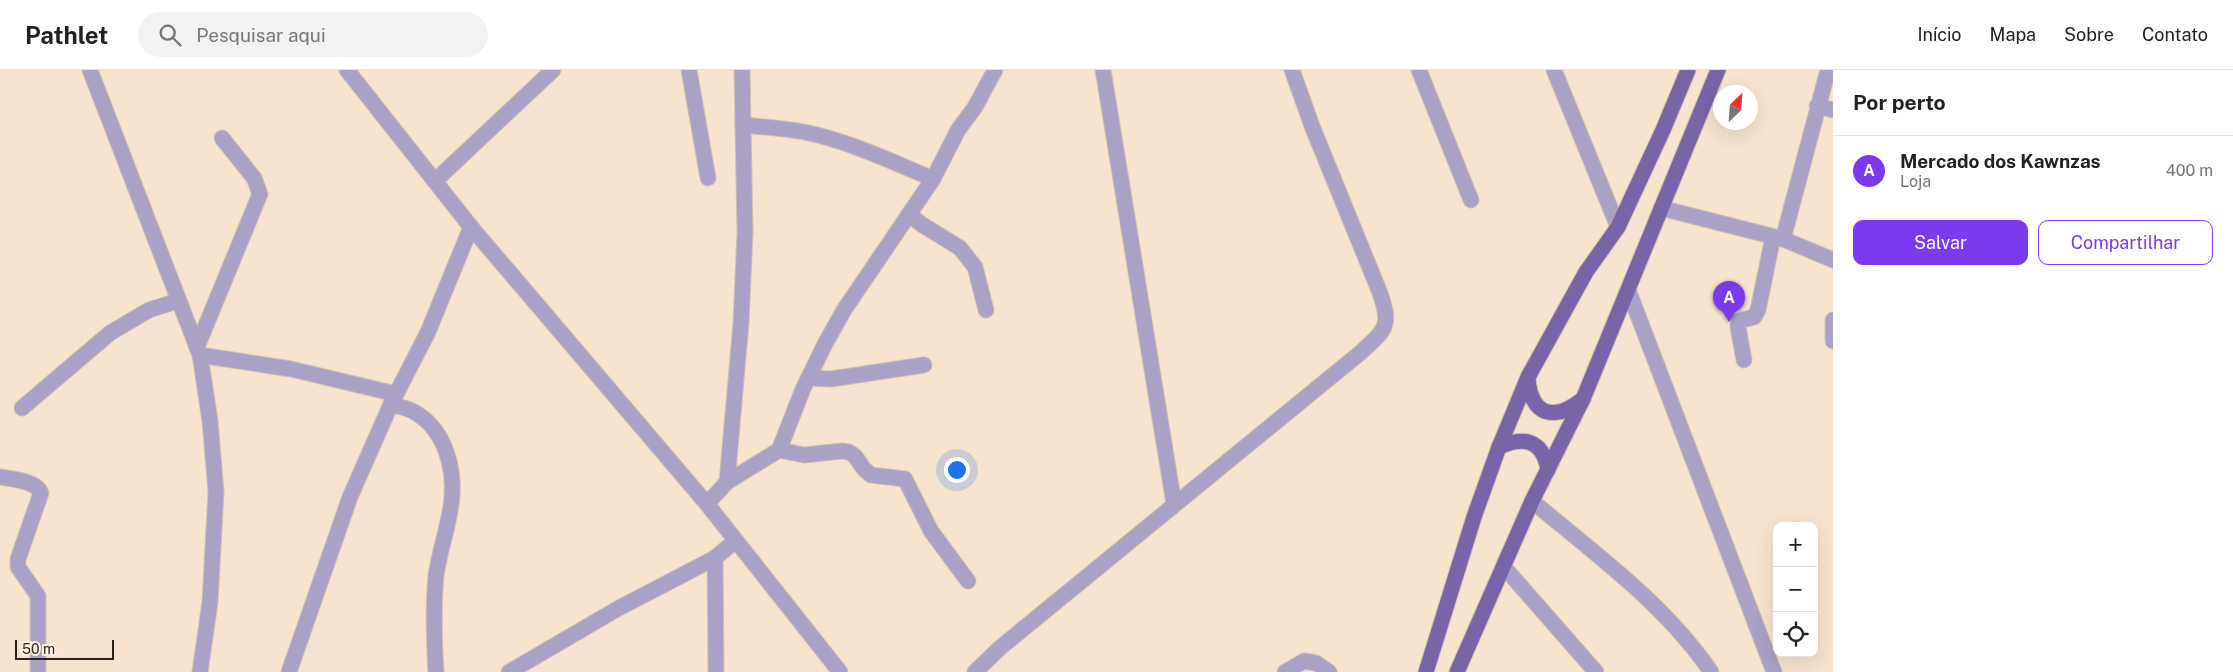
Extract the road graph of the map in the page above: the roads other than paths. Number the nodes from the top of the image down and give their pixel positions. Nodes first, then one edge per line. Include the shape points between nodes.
1 (90, 70) edge
2 (348, 70) edge
3 (553, 70) edge
4 (689, 70) edge
5 (742, 70) edge
6 (994, 70) edge
7 (1103, 70) edge
8 (1292, 70) edge
9 (1419, 70) edge
10 (1554, 70) edge
11 (1688, 70) edge
12 (1718, 70) edge
13 (1828, 70) edge
14 (1817, 106) junction
15 (1833, 110) edge
16 (743, 125) junction
17 (222, 138) dead end
18 (708, 178) dead end
19 (933, 179) junction
20 (436, 180) junction
21 (1470, 200) dead end
22 (1661, 208) junction
23 (909, 214) junction
24 (471, 227) junction
25 (1618, 227) junction
26 (1778, 238) junction
27 (1833, 260) edge
28 (1629, 292) junction
29 (177, 300) junction
30 (986, 310) dead end
31 (1833, 320) edge
32 (1833, 341) edge
33 (198, 351) junction
34 (1744, 360) dead end
35 (924, 365) dead end
36 (1528, 377) junction
37 (809, 378) junction
38 (394, 399) junction
39 (1584, 399) junction
40 (22, 408) dead end
41 (1499, 447) junction
42 (779, 450) junction
43 (1548, 470) junction
44 (0, 476) edge
45 (727, 482) junction
46 (1532, 501) junction
47 (707, 504) junction
48 (1174, 504) junction
49 (735, 541) junction
50 (715, 558) junction
51 (1504, 567) junction
52 (968, 581) dead end
53 (38, 672) edge
54 (200, 672) edge
55 (289, 672) edge
56 (436, 672) edge
57 (509, 672) edge
58 (716, 672) edge
59 (840, 672) edge
60 (975, 672) edge
61 (1285, 672) edge
62 (1329, 672) edge
63 (1426, 672) edge
64 (1457, 672) edge
65 (1596, 672) edge
66 (1711, 672) edge
67 (1774, 672) edge

1 - 29 street
2 - 20 street
3 - 20 street
4 - 18 street
5 - 16 street
6 - 19 street
7 - 48 street
8 - 48 street via 1386,309 1386,324 1360,353
9 - 21 street
10 - 25 street
11 - 25 main road
12 - 22 main road
13 - 14 street
14 - 15 street
14 - 26 street
16 - 19 street via 818,136
16 - 45 street via 746,232
17 - 33 street via 254,178 259,200
19 - 23 street
20 - 24 street
22 - 26 street
22 - 28 main road
23 - 30 street via 960,248 975,267
23 - 37 street via 844,310
24 - 38 street via 435,316
24 - 47 street
25 - 36 main road via 1586,272
26 - 27 street
26 - 34 street via 1758,310 1754,317 1739,321
28 - 39 main road
28 - 67 street
29 - 33 street
29 - 40 street via 149,310 110,333
31 - 32 street
33 - 38 street via 291,369
33 - 54 street via 210,421 216,492 210,602
35 - 37 street via 831,379
36 - 39 main road via 1529,392 1541,409 1559,412
36 - 41 main road
37 - 42 street
38 - 55 street via 350,497
38 - 56 street via 427,421 448,455 451,503 434,605
39 - 43 main road
41 - 43 main road via 1511,441 1528,441 1545,455
41 - 63 main road
42 - 45 street
42 - 52 street via 804,455 849,452 871,475 905,479 931,531
43 - 46 main road
44 - 53 street via 34,485 42,493 18,558 18,566 38,596
45 - 47 street
46 - 51 main road
46 - 66 street via 1670,622
47 - 49 street
48 - 60 street
49 - 50 street
49 - 59 street
50 - 57 street via 611,612
50 - 58 street
51 - 64 main road
51 - 65 street
61 - 62 street via 1304,660

